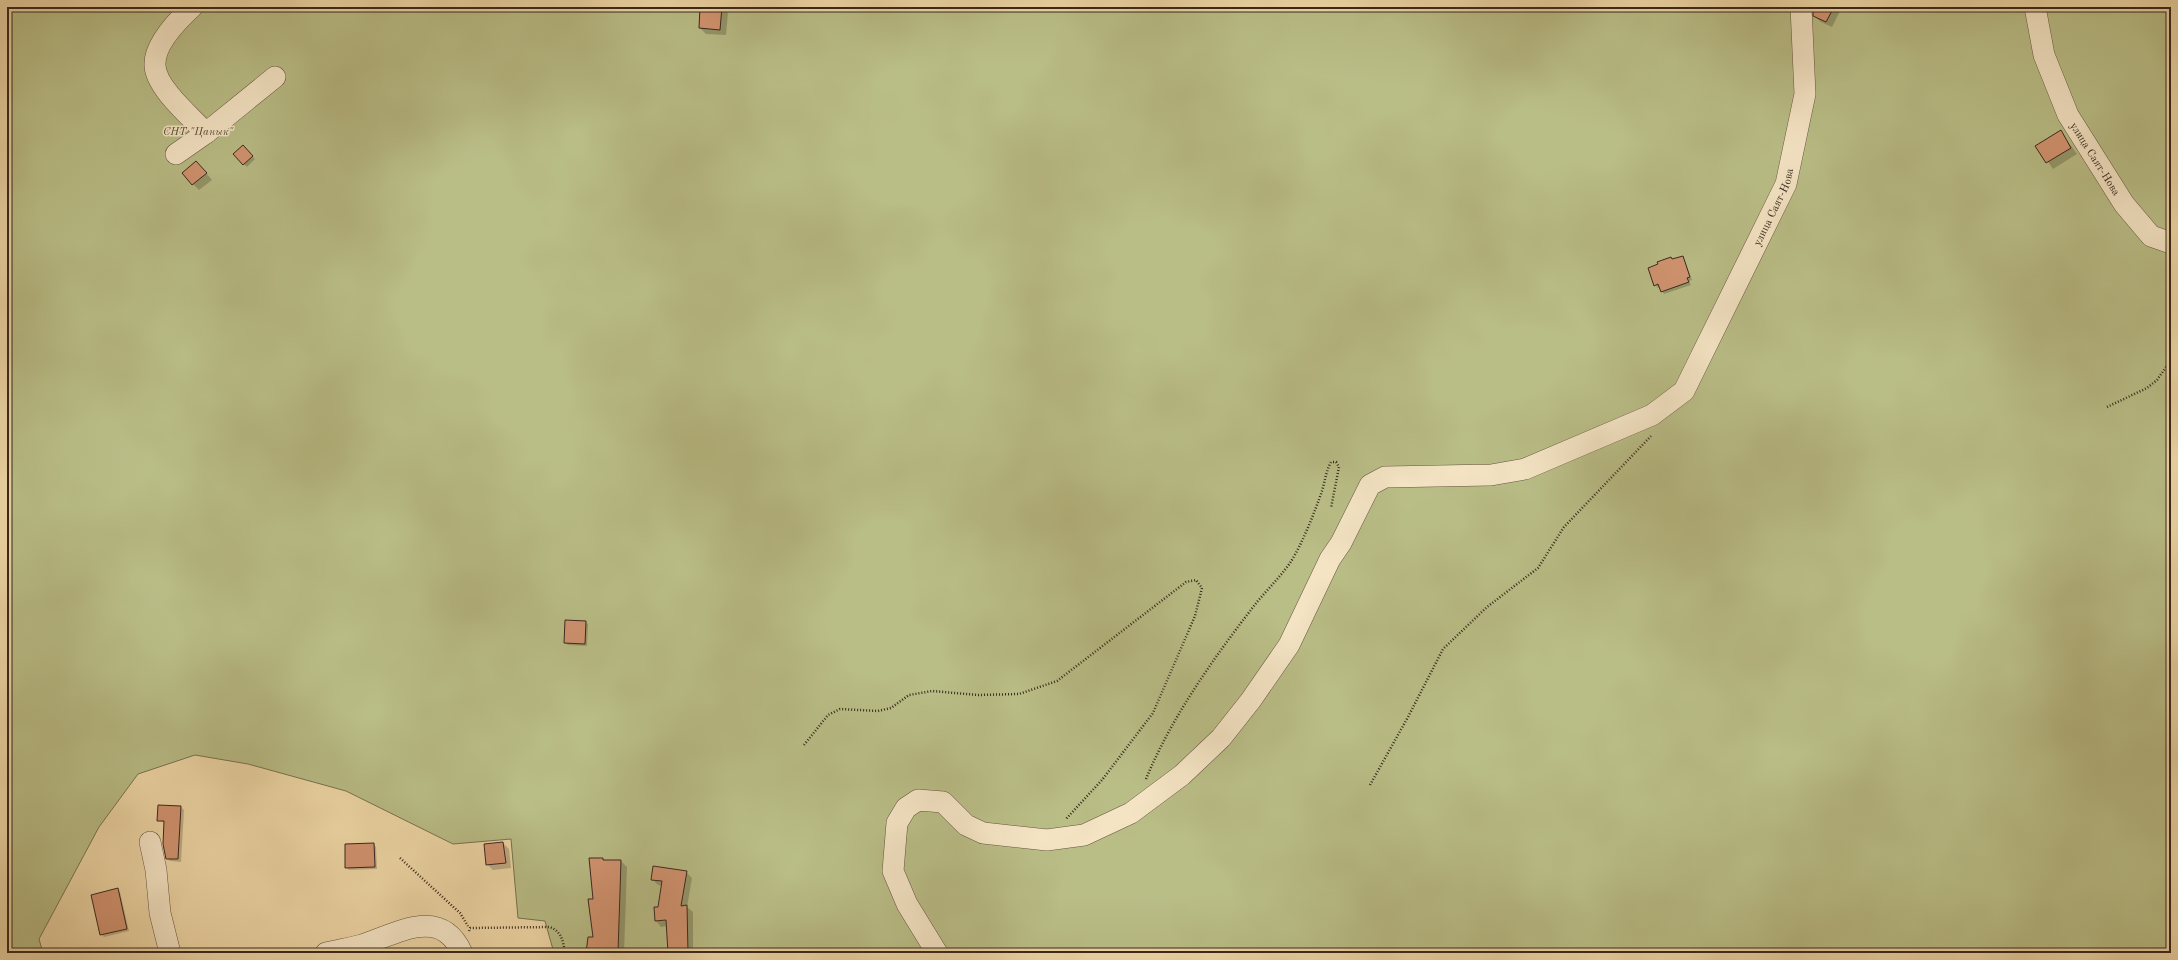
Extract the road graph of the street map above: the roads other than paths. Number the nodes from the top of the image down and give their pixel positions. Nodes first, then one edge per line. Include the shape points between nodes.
1 (192, 7) edge
2 (1801, 7) edge
3 (2035, 7) edge
4 (275, 76) dead end
5 (206, 134) junction
6 (176, 154) dead end
7 (2171, 243) edge
8 (150, 842) dead end
9 (466, 944) edge
10 (170, 953) edge
11 (326, 953) edge
12 (937, 953) edge

1 - 5 street via 176,22 162,41 155,65 158,78
2 - 12 street, улица Саят-Нова via 1805,94 1786,184 1684,391 1652,415 1525,469 1492,474 1385,477 1370,485 1330,559 1289,645 1251,700 1221,738 1182,775 1131,813 1084,835 1047,840 983,833 966,825 943,802 918,800 906,808 897,823 893,871 907,904
3 - 7 street, улица Саят-Нова via 2044,55 2068,115 2124,204 2152,236
4 - 5 street
5 - 6 street
8 - 10 street via 156,870 160,913
9 - 11 street via 458,945 442,928 413,926 361,945

